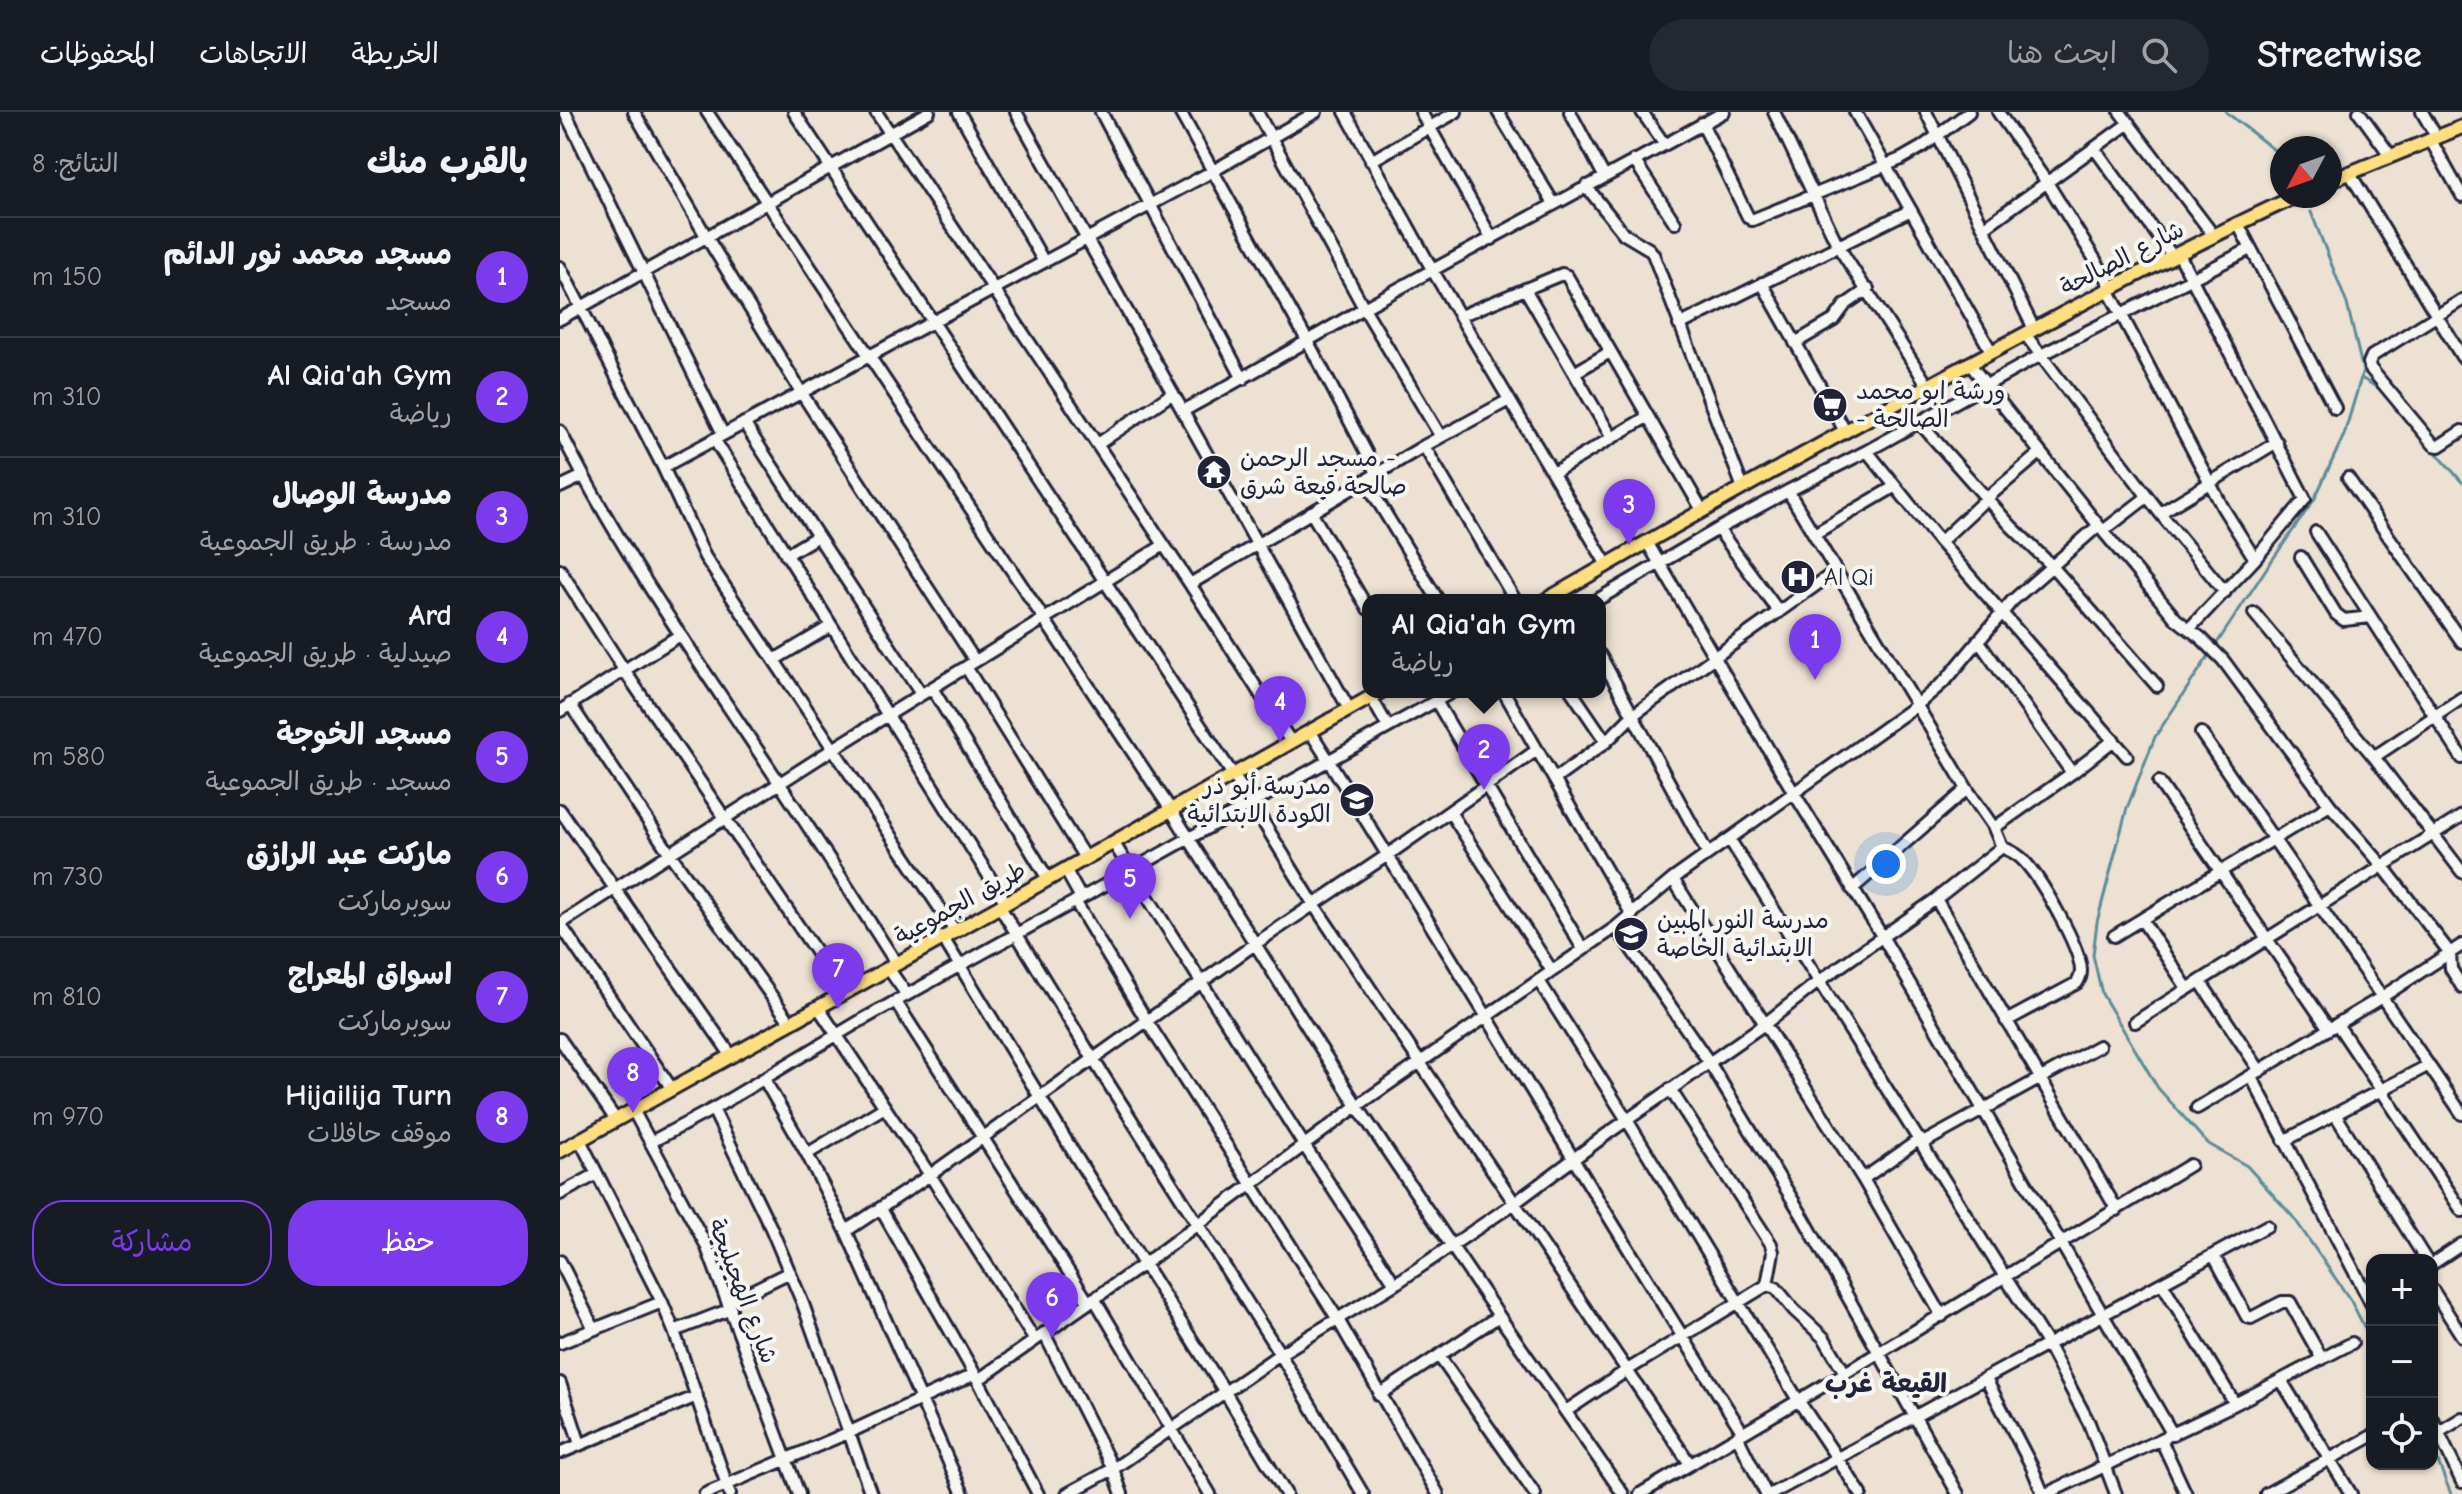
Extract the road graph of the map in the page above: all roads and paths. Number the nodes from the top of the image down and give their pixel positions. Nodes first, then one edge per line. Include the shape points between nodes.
1 (565, 112) edge
2 (634, 112) edge
3 (707, 112) edge
4 (794, 112) edge
5 (876, 112) edge
6 (929, 112) edge
7 (959, 112) edge
8 (1016, 112) edge
9 (1101, 112) edge
10 (1180, 112) edge
11 (1257, 112) edge
12 (1316, 112) edge
13 (1345, 112) edge
14 (1421, 112) edge
15 (1456, 112) edge
16 (1498, 112) edge
17 (1570, 112) edge
18 (1642, 112) edge
19 (1774, 112) edge
20 (1855, 112) edge
21 (1926, 112) edge
22 (1969, 112) edge
23 (1998, 112) edge
24 (2120, 112) edge
25 (2359, 112) edge
26 (2422, 112) edge
27 (1719, 113) edge
28 (1702, 123) junction
29 (2129, 123) junction
30 (2462, 127) edge
31 (1429, 128) junction
32 (890, 134) junction
33 (1937, 135) junction
34 (1271, 138) junction
35 (2433, 138) junction
36 (1664, 144) junction
37 (2095, 149) junction
38 (2390, 155) junction
39 (1634, 160) junction
40 (1371, 161) junction
41 (1886, 165) junction
42 (829, 168) junction
43 (1213, 171) junction
44 (2349, 172) junction
45 (2342, 175) edge
46 (1604, 176) junction
47 (2048, 184) junction
48 (1586, 186) junction
49 (1813, 195) junction
50 (2462, 196) edge
51 (767, 203) junction
52 (1150, 203) junction
53 (1554, 204) junction
54 (2271, 208) edge
55 (1911, 210) junction
56 (1675, 223) dead end
57 (2238, 224) junction
58 (1985, 227) junction
59 (706, 236) junction
60 (2214, 236) junction
61 (1086, 238) junction
62 (1492, 239) junction
63 (1838, 246) junction
64 (2250, 249) junction
65 (2176, 255) junction
66 (1044, 262) junction
67 (560, 267) edge
68 (1433, 271) junction
69 (643, 272) junction
70 (2193, 279) junction
71 (1762, 283) junction
72 (2110, 288) junction
73 (996, 289) junction
74 (1525, 289) junction
75 (1868, 289) junction
76 (2462, 300) edge
77 (580, 307) junction
78 (1364, 308) junction
79 (2122, 314) junction
80 (1460, 316) junction
81 (2436, 316) junction
82 (560, 319) edge
83 (933, 322) junction
84 (1679, 325) junction
85 (2030, 331) junction
86 (1308, 342) junction
87 (1795, 343) junction
88 (1991, 351) junction
89 (1610, 352) junction
90 (868, 355) junction
91 (2041, 355) junction
92 (2462, 357) edge
93 (1969, 363) junction
94 (1574, 373) junction
95 (1243, 379) junction
96 (1928, 386) junction
97 (1987, 386) junction
98 (801, 392) junction
99 (1173, 393) junction
100 (1509, 400) junction
101 (2335, 408) dead end
102 (1183, 411) junction
103 (1647, 417) junction
104 (1919, 422) junction
105 (744, 423) junction
106 (560, 431) edge
107 (1845, 431) junction
108 (2462, 431) edge
109 (719, 436) junction
110 (1441, 437) junction
111 (1612, 438) junction
112 (2277, 442) junction
113 (1098, 444) junction
114 (1424, 446) junction
115 (1867, 451) junction
116 (2040, 453) junction
117 (663, 467) junction
118 (1377, 473) junction
119 (1553, 473) junction
120 (583, 476) junction
121 (2348, 478) dead end
122 (1365, 480) junction
123 (2209, 482) junction
124 (560, 487) edge
125 (1894, 487) junction
126 (1743, 488) junction
127 (1788, 491) junction
128 (2147, 497) junction
129 (1987, 498) junction
130 (1702, 510) junction
131 (1311, 512) junction
132 (2160, 513) junction
133 (1718, 529) junction
134 (2100, 529) junction
135 (2316, 532) dead end
136 (1814, 534) junction
137 (818, 536) junction
138 (1647, 542) junction
139 (1940, 542) junction
140 (1257, 544) junction
141 (1164, 545) junction
142 (786, 555) junction
143 (2301, 557) dead end
144 (2255, 559) junction
145 (1607, 565) junction
146 (1659, 565) junction
147 (2051, 565) junction
148 (560, 570) edge
149 (1836, 571) junction
150 (1104, 582) junction
151 (1190, 584) junction
152 (2225, 592) junction
153 (1434, 594) edge
154 (1511, 594) edge
155 (1556, 594) edge
156 (1606, 595) edge
157 (1362, 599) edge
158 (1779, 612) junction
159 (2002, 612) junction
160 (2254, 613) dead end
161 (2371, 617) junction
162 (1044, 620) junction
163 (831, 626) junction
164 (2189, 629) junction
165 (680, 635) junction
166 (1978, 640) junction
167 (2462, 642) edge
168 (1715, 657) junction
169 (774, 660) junction
170 (970, 664) junction
171 (1606, 666) edge
172 (624, 670) junction
173 (2157, 686) dead end
174 (932, 688) junction
175 (921, 694) junction
176 (1368, 698) edge
177 (1377, 698) edge
178 (1440, 698) edge
179 (1507, 698) edge
180 (1576, 698) edge
181 (2462, 698) edge
182 (1436, 701) junction
183 (1917, 705) junction
184 (563, 708) edge
185 (1349, 709) junction
186 (888, 715) junction
187 (1633, 715) junction
188 (2435, 715) junction
189 (1388, 727) junction
190 (1310, 731) junction
191 (2201, 733) dead end
192 (2114, 740) junction
193 (1291, 742) junction
194 (1606, 742) junction
195 (833, 749) junction
196 (1537, 750) junction
197 (2127, 756) dead end
198 (2374, 757) junction
199 (2462, 758) edge
200 (1329, 761) junction
201 (2072, 773) junction
202 (1232, 775) junction
203 (1555, 779) junction
204 (2159, 782) dead end
205 (780, 784) junction
206 (1486, 786) junction
207 (1967, 789) junction
208 (1794, 793) junction
209 (1251, 802) junction
210 (2330, 805) junction
211 (560, 810) edge
212 (1171, 810) junction
213 (1450, 812) junction
214 (2462, 816) edge
215 (725, 818) junction
216 (1994, 828) junction
217 (2434, 834) junction
218 (1189, 838) junction
219 (2274, 839) junction
220 (1730, 840) junction
221 (1113, 842) junction
222 (2002, 847) junction
223 (670, 854) junction
224 (1389, 854) junction
225 (1708, 854) junction
226 (1085, 858) junction
227 (2382, 865) junction
228 (1065, 869) junction
229 (1131, 870) junction
230 (2219, 872) junction
231 (2462, 872) edge
232 (1048, 879) junction
233 (1673, 879) junction
234 (615, 888) junction
235 (1852, 889) junction
236 (1936, 899) junction
237 (1078, 900) junction
238 (2320, 904) junction
239 (1003, 905) junction
240 (1314, 905) junction
241 (1632, 915) junction
242 (2142, 920) junction
243 (560, 924) edge
244 (1616, 927) junction
245 (1016, 934) junction
246 (949, 935) junction
247 (1882, 936) junction
248 (2114, 936) dead end
249 (2267, 937) junction
250 (1255, 944) junction
251 (2462, 945) edge
252 (1583, 949) junction
253 (2450, 953) junction
254 (892, 966) junction
255 (960, 966) junction
256 (1552, 971) junction
257 (1539, 981) junction
258 (2200, 981) junction
259 (1818, 982) junction
260 (1201, 983) junction
261 (2462, 987) edge
262 (2187, 988) junction
263 (844, 993) junction
264 (907, 995) junction
265 (2382, 997) junction
266 (896, 1002) junction
267 (818, 1007) junction
268 (1485, 1017) junction
269 (2006, 1021) junction
270 (790, 1022) junction
271 (2135, 1022) dead end
272 (1148, 1023) junction
273 (1766, 1023) junction
274 (2333, 1026) junction
275 (837, 1035) junction
276 (560, 1039) edge
277 (2099, 1046) dead end
278 (731, 1055) junction
279 (1093, 1059) junction
280 (1421, 1062) junction
281 (1709, 1062) junction
282 (2429, 1065) junction
283 (2256, 1073) junction
284 (2039, 1078) junction
285 (764, 1079) junction
286 (672, 1089) junction
287 (1670, 1089) junction
288 (2383, 1090) junction
289 (1040, 1098) junction
290 (1357, 1106) junction
291 (885, 1107) junction
292 (2197, 1108) dead end
293 (713, 1109) junction
294 (633, 1110) junction
295 (1983, 1111) junction
296 (2335, 1114) junction
297 (2462, 1114) edge
298 (616, 1120) junction
299 (1627, 1120) junction
300 (983, 1139) junction
301 (580, 1140) junction
302 (1922, 1141) junction
303 (2284, 1141) junction
304 (651, 1142) junction
305 (1304, 1145) junction
306 (560, 1151) edge
307 (807, 1154) junction
308 (1574, 1159) junction
309 (2190, 1165) dead end
310 (597, 1174) junction
311 (930, 1175) junction
312 (1863, 1179) junction
313 (1251, 1184) junction
314 (560, 1194) edge
315 (2459, 1198) edge
316 (1516, 1202) junction
317 (881, 1209) junction
318 (2117, 1210) junction
319 (2462, 1211) edge
320 (1198, 1224) junction
321 (2267, 1226) dead end
322 (846, 1231) junction
323 (2061, 1244) junction
324 (2462, 1244) edge
325 (1453, 1246) junction
326 (2422, 1254) edge
327 (2214, 1256) junction
328 (2438, 1260) edge
329 (560, 1261) edge
330 (1144, 1264) junction
331 (790, 1272) junction
332 (2006, 1276) junction
333 (2162, 1283) junction
334 (1395, 1284) junction
335 (1767, 1285) junction
336 (2366, 1292) edge
337 (2438, 1298) edge
338 (1091, 1300) junction
339 (1738, 1301) junction
340 (662, 1302) junction
341 (730, 1305) junction
342 (2102, 1315) junction
343 (1499, 1316) junction
344 (1942, 1316) junction
345 (1337, 1318) junction
346 (594, 1329) junction
347 (674, 1331) junction
348 (1039, 1336) junction
349 (2462, 1336) edge
350 (1682, 1337) junction
351 (560, 1343) edge
352 (2352, 1343) dead end
353 (2048, 1345) junction
354 (1879, 1352) junction
355 (1280, 1354) junction
356 (1439, 1356) junction
357 (2322, 1359) junction
358 (1629, 1369) junction
359 (1845, 1373) junction
360 (977, 1377) junction
361 (1986, 1379) junction
362 (2281, 1380) junction
363 (560, 1383) edge
364 (1225, 1392) junction
365 (1379, 1395) junction
366 (697, 1396) junction
367 (919, 1399) junction
368 (1798, 1400) junction
369 (2235, 1404) junction
370 (1566, 1411) junction
371 (1916, 1417) junction
372 (2462, 1418) edge
373 (1171, 1429) junction
374 (850, 1432) junction
375 (2439, 1432) joint
376 (1740, 1434) junction
377 (2173, 1435) junction
378 (2366, 1439) edge
379 (2161, 1440) junction
380 (580, 1444) junction
381 (560, 1453) edge
382 (786, 1459) junction
383 (2329, 1459) junction
384 (1837, 1460) junction
385 (1690, 1464) junction
386 (2106, 1467) junction
387 (1113, 1469) junction
388 (2462, 1482) edge
389 (728, 1489) edge
390 (2271, 1493) edge
391 (705, 1494) edge
392 (799, 1494) edge
393 (871, 1494) edge
394 (963, 1494) edge
395 (1038, 1494) edge
396 (1067, 1494) edge
397 (1122, 1494) edge
398 (1210, 1494) edge
399 (1286, 1494) edge
400 (1363, 1494) edge
401 (1438, 1494) edge
402 (1535, 1494) edge
403 (1623, 1494) edge
404 (1640, 1494) edge
405 (1768, 1494) edge
406 (1861, 1494) edge
407 (1958, 1494) edge
408 (2045, 1494) edge
409 (2116, 1494) edge
410 (2186, 1494) edge
411 (2351, 1494) edge

1 - 69 street
2 - 59 street
3 - 51 street
4 - 42 street
5 - 32 street
6 - 32 street
7 - 66 street
8 - 61 street
9 - 52 street
10 - 43 street
11 - 34 street
12 - 34 street
13 - 40 street
14 - 31 street
15 - 31 street
16 - 53 street
17 - 46 street
18 - 36 street
19 - 49 street
20 - 41 street
21 - 33 street
22 - 33 street
23 - 47 street
24 - 29 street
25 - 38 street
26 - 35 street
27 - 28 street
28 - 36 street
28 - 49 street via 1750,219
29 - 37 street
29 - 60 street
30 - 35 main road
31 - 40 street
31 - 62 street
32 - 42 street
32 - 73 street
33 - 41 street
33 - 58 street
34 - 43 street
34 - 78 street
35 - 38 main road
35 - 50 street
36 - 39 street
37 - 47 street
37 - 65 street
38 - 44 main road
39 - 46 street
39 - 56 street
40 - 68 street
41 - 49 street
41 - 55 street
42 - 51 street
42 - 83 street
43 - 52 street
43 - 86 street
44 - 45 main road
44 - 81 street
46 - 48 street
47 - 58 street
47 - 72 street
48 - 53 street
48 - 84 street via 1619,229 1653,254
49 - 63 street
51 - 59 street
51 - 90 street
52 - 61 street
52 - 95 street
53 - 62 street
54 - 57 main road, شارع الصالحة
55 - 63 street
55 - 88 street
57 - 60 main road, شارع الصالحة
57 - 64 street
58 - 85 street
59 - 69 street
59 - 98 street
60 - 65 main road, شارع الصالحة
61 - 66 street
61 - 99 street
62 - 68 street
63 - 71 street
63 - 75 street
64 - 70 street
64 - 101 street
65 - 70 street
65 - 72 main road, شارع الصالحة
66 - 73 street
67 - 77 street
68 - 78 street
68 - 80 street
69 - 77 street
69 - 109 street
70 - 79 street
70 - 112 street
71 - 84 street
71 - 87 street
72 - 79 street
72 - 85 main road, شارع الصالحة
73 - 83 street
73 - 113 street
74 - 80 street
74 - 89 street via 1567,276
74 - 94 street
75 - 87 street via 1834,320
75 - 96 street
76 - 81 street
77 - 82 street
77 - 117 street
78 - 86 street
78 - 110 street
79 - 91 street
79 - 123 street
80 - 100 street
81 - 92 street
81 - 108 street via 2372,356 2370,368 2434,445
83 - 90 street
83 - 150 street
84 - 126 street
85 - 88 main road, شارع الصالحة
85 - 91 street
86 - 95 street
86 - 118 street
87 - 107 street
88 - 93 main road, شارع الصالحة
89 - 94 street
89 - 103 street
90 - 98 street
90 - 162 street
91 - 97 street
91 - 128 street
93 - 96 main road
93 - 97 street
94 - 111 street
95 - 102 street
96 - 107 main road
97 - 104 street
97 - 116 street
98 - 105 street
98 - 170 street
99 - 102 street
99 - 113 street
100 - 110 street
100 - 119 street
102 - 140 street
103 - 111 street
103 - 130 street
104 - 115 street
104 - 129 street
105 - 109 street
105 - 137 street
106 - 120 street
107 - 126 main road
109 - 117 street
109 - 142 street
110 - 114 street
111 - 119 street
112 - 123 street
112 - 144 street via 2305,499
113 - 141 street
114 - 118 street
114 - 154 street
115 - 125 street
115 - 127 street
116 - 129 street
116 - 134 street
117 - 169 street via 699,547
118 - 122 street
119 - 145 street
120 - 124 street
120 - 165 street
121 - 167 street
122 - 131 street
122 - 153 street
123 - 132 street
123 - 144 street
125 - 136 street
125 - 139 street
126 - 130 main road
127 - 133 street
127 - 136 street
128 - 132 street
128 - 134 street
129 - 139 street
129 - 147 street
130 - 138 main road
131 - 140 street
131 - 157 street
132 - 152 street
133 - 146 street
133 - 158 street
134 - 147 street
134 - 164 street
135 - 161 street
136 - 149 street
137 - 142 street
137 - 175 street
138 - 145 main road
138 - 146 street
139 - 159 street
140 - 151 street
140 - 185 street
141 - 150 street
141 - 151 street
142 - 163 street
143 - 161 street via 2336,614 2344,620
144 - 152 street
145 - 155 main road
146 - 156 street
146 - 168 street
147 - 159 street
147 - 173 street
148 - 172 street
149 - 158 street
149 - 183 street
150 - 162 street
150 - 202 street
151 - 193 street
152 - 164 street
158 - 168 street
159 - 166 street
159 - 192 street
160 - 198 street
161 - 188 street
162 - 170 street
162 - 212 street
163 - 169 street
163 - 186 street
164 - 210 street via 2223,660
165 - 172 street
165 - 205 street
166 - 183 street via 1946,680
166 - 201 street
168 - 187 street
168 - 208 street
169 - 195 street
170 - 174 street
170 - 226 street
171 - 187 street
172 - 184 street
172 - 215 street
174 - 175 street
174 - 232 street
175 - 186 street
176 - 185 main road, طريق الجموعية
177 - 189 street
178 - 182 street
179 - 196 street
180 - 194 street
181 - 188 street
182 - 189 street
182 - 206 street
183 - 207 street
183 - 208 street
184 - 223 street
185 - 190 main road, طريق الجموعية
186 - 195 street
186 - 239 street
187 - 194 street
187 - 225 street
188 - 198 street
188 - 199 street
189 - 200 street
190 - 193 main road, طريق الجموعية
190 - 200 street
191 - 219 street
192 - 197 street
192 - 201 street
193 - 202 main road, طريق الجموعية
194 - 203 street
195 - 205 street
195 - 246 street
196 - 203 street
196 - 206 street
198 - 217 street
200 - 209 street
200 - 224 street
201 - 216 street
202 - 209 street
202 - 212 main road, طريق الجموعية
203 - 241 street
204 - 230 street
205 - 215 street
205 - 254 street
206 - 213 street
206 - 252 street
207 - 216 street
207 - 235 street
208 - 220 street
208 - 235 street
209 - 218 street
209 - 240 street
210 - 219 street
210 - 227 street
211 - 234 street
212 - 218 street
212 - 221 main road, طريق الجموعية
213 - 224 street
213 - 256 street
214 - 217 street
215 - 223 street
215 - 263 street
216 - 222 street
217 - 227 street
217 - 231 street
218 - 229 street
218 - 250 street
219 - 230 street
219 - 238 street
220 - 225 street
220 - 259 street
221 - 226 main road, طريق الجموعية
221 - 229 street
222 - 236 street
222 - 269 street via 2022,858 2045,889 2082,974 2077,983
223 - 234 street
223 - 270 street
224 - 240 street
224 - 268 street
225 - 233 street
226 - 228 main road, طريق الجموعية
227 - 238 street
227 - 253 street
228 - 232 main road, طريق الجموعية
228 - 237 street
229 - 237 street
229 - 260 street
230 - 242 street
230 - 249 street
232 - 239 main road, طريق الجموعية
233 - 241 street
233 - 273 street
234 - 243 street
234 - 278 street
235 - 247 street
236 - 247 street
236 - 269 street
237 - 245 street
237 - 272 street
238 - 249 street
238 - 265 street
239 - 245 street
239 - 246 main road, طريق الجموعية
240 - 250 street
240 - 280 street
241 - 244 street
242 - 248 street
242 - 262 street
243 - 286 street
244 - 252 street
244 - 281 street
245 - 255 street
245 - 279 street
246 - 254 main road, طريق الجموعية
246 - 255 street
247 - 259 street
247 - 295 street
249 - 258 street
249 - 274 street
250 - 260 street
250 - 290 street
251 - 253 street
252 - 256 street
253 - 261 street via 2451,969
253 - 265 street
254 - 263 main road, طريق الجموعية
254 - 264 street
255 - 264 street
255 - 289 street
256 - 257 street
257 - 268 street
257 - 299 street
258 - 262 street
258 - 283 street
259 - 273 street
259 - 302 street
260 - 272 street
260 - 305 street
262 - 271 street
263 - 267 main road, طريق الجموعية
264 - 266 street
265 - 274 street
265 - 282 street
266 - 275 street
266 - 300 street
267 - 270 main road, طريق الجموعية
267 - 275 street
268 - 280 street
268 - 308 street
269 - 284 street
270 - 278 main road, طريق الجموعية
272 - 279 street
272 - 313 street
273 - 281 street
273 - 312 street
274 - 283 street
274 - 288 street
275 - 285 street
275 - 291 street
276 - 298 street
277 - 284 street
278 - 286 main road, طريق الجموعية
279 - 289 street
279 - 320 street
280 - 290 street
280 - 316 street
281 - 287 street
281 - 354 street
282 - 288 street
282 - 297 street
283 - 292 street
283 - 303 street
284 - 295 street
284 - 318 street
285 - 293 street
285 - 307 street
286 - 294 main road, طريق الجموعية
287 - 299 street
287 - 335 street via 1771,1244
288 - 296 street
288 - 315 street
289 - 300 street
289 - 330 street
290 - 305 street
290 - 325 street
291 - 307 street
291 - 311 street
293 - 304 street
293 - 331 street
294 - 298 main road, طريق الجموعية
294 - 304 street, شارع الهجيليجة
295 - 302 street
295 - 323 street
296 - 303 street
296 - 326 street
298 - 301 main road, طريق الجموعية
299 - 308 street
299 - 339 street
300 - 311 street
300 - 338 street
301 - 306 main road, طريق الجموعية
301 - 310 street
302 - 312 street
302 - 332 street
303 - 336 street
304 - 341 street, شارع الهجيليجة via 706,1245
305 - 313 street
305 - 334 street
307 - 322 street
308 - 316 street
308 - 350 street
309 - 318 street
310 - 314 street
310 - 340 street
311 - 317 street
311 - 348 street
312 - 344 street
313 - 320 street
313 - 345 street
315 - 319 street
316 - 325 street
316 - 358 street
317 - 322 street
317 - 360 street
318 - 323 street
320 - 330 street
320 - 355 street
321 - 327 street
322 - 367 street
323 - 332 street
323 - 342 street
324 - 328 street
325 - 334 street
325 - 343 street
327 - 333 street
327 - 357 street via 2247,1317 2290,1302
329 - 346 street
330 - 338 street
330 - 364 street
331 - 341 street
331 - 374 street
332 - 344 street
332 - 353 street
333 - 342 street
333 - 369 street
334 - 345 street
335 - 339 street
335 - 359 street via 1824,1338
337 - 349 street
338 - 348 street
338 - 373 street
339 - 350 street
339 - 368 street
340 - 346 street
340 - 347 street
341 - 347 street
341 - 382 street, شارع الهجيليجة
342 - 353 street
342 - 377 street
343 - 356 street
343 - 370 street
344 - 354 street
345 - 355 street
345 - 365 street
346 - 351 street
347 - 366 street
348 - 360 street
348 - 387 street
350 - 358 street
350 - 376 street
352 - 357 street
353 - 361 street
353 - 386 street
354 - 359 street
354 - 371 street
355 - 364 street
355 - 400 street
356 - 365 street
356 - 402 street
357 - 362 street
358 - 370 street
358 - 385 street
359 - 368 street
360 - 367 street
360 - 395 street
361 - 371 street
361 - 408 street
362 - 369 street
362 - 383 street
363 - 380 street
364 - 373 street
364 - 399 street
365 - 401 street
366 - 380 street
366 - 389 street
367 - 374 street
367 - 394 street
368 - 376 street
368 - 384 street
369 - 377 street
370 - 403 street
371 - 384 street
371 - 407 street
372 - 375 street
373 - 387 street
373 - 398 street
374 - 382 street
374 - 393 street
375 - 388 street
376 - 385 street
376 - 405 street
377 - 379 street
378 - 383 street
379 - 386 street
379 - 410 street
380 - 381 street
382 - 389 street
382 - 392 street, شارع الهجيليجة
383 - 390 street
383 - 411 street
384 - 405 street
384 - 406 street
385 - 404 street
386 - 408 street
386 - 409 street
387 - 396 street
387 - 397 street
389 - 391 street

